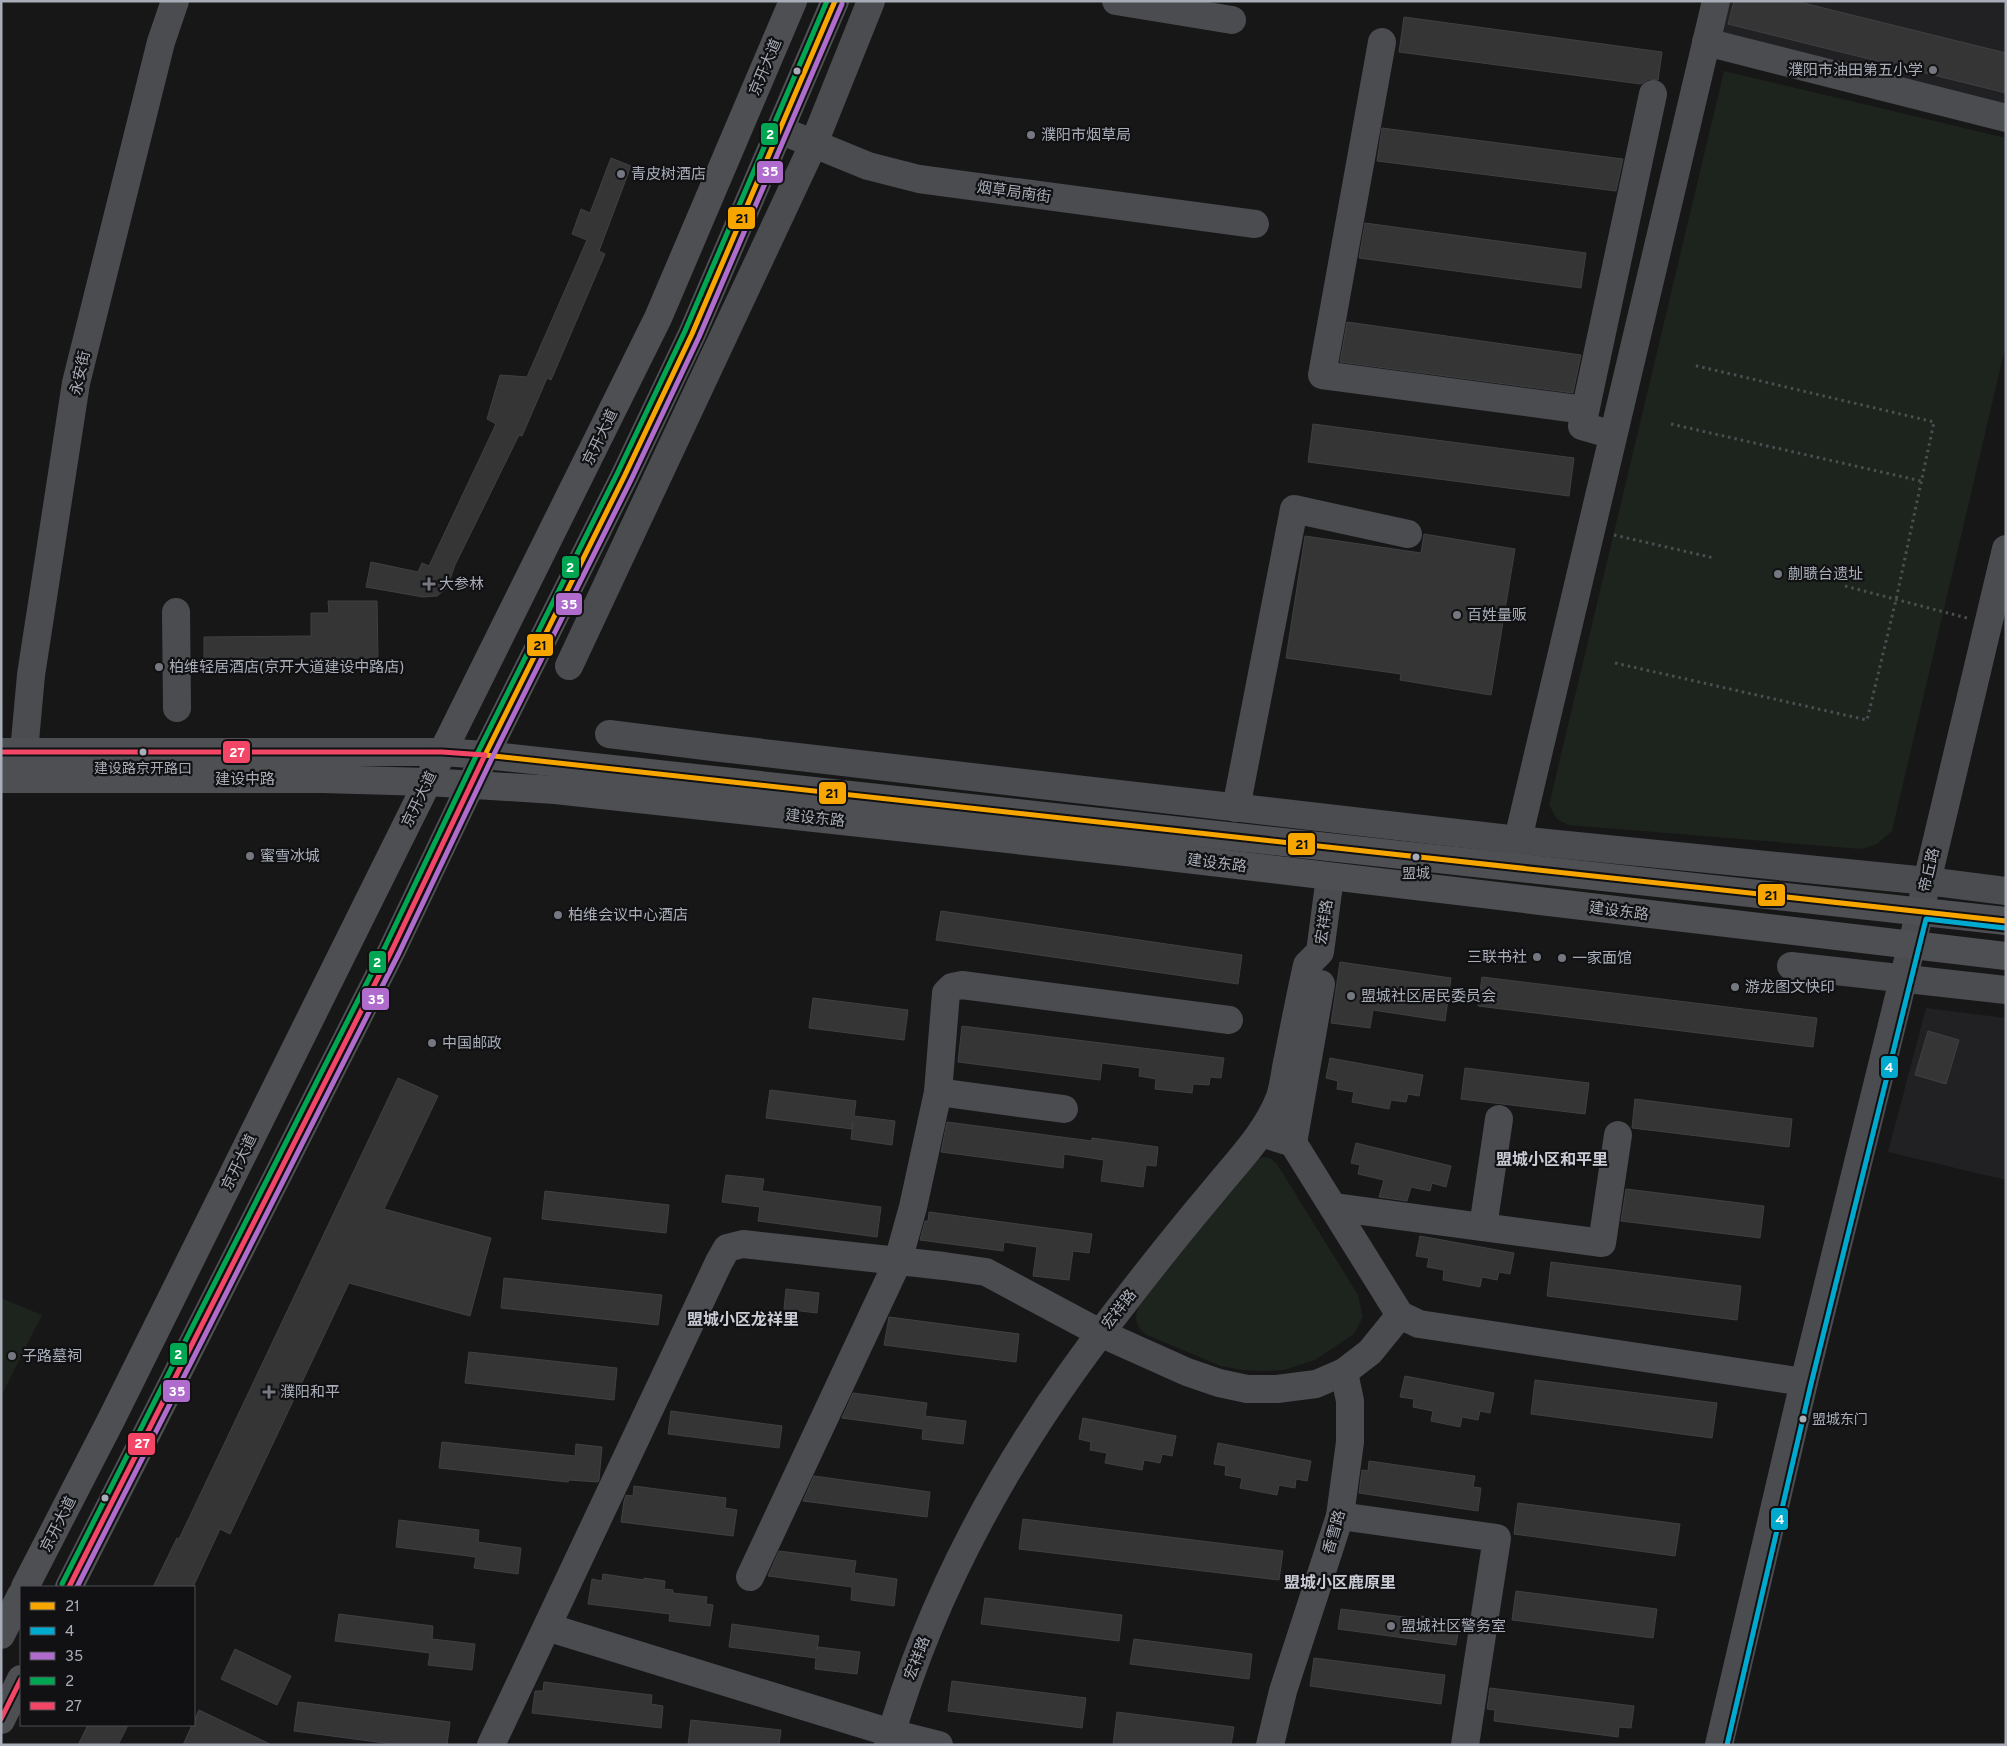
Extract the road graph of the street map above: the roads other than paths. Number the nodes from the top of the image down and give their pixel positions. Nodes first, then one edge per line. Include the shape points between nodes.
1 (175, 1) edge
2 (793, 1) edge
3 (835, 1) edge
4 (872, 1) edge
5 (1116, 1) edge
6 (1716, 1) edge
7 (1232, 20) dead end
8 (1382, 42) dead end
9 (1706, 42) junction
10 (1654, 94) dead end
11 (2006, 118) edge
12 (780, 130) junction
13 (814, 143) junction
14 (1255, 224) dead end
15 (1624, 229) junction
16 (1660, 238) junction
17 (1585, 410) junction
18 (1613, 436) junction
19 (1408, 534) dead end
20 (2006, 550) edge
21 (176, 612) dead end
22 (569, 666) dead end
23 (177, 708) dead end
24 (609, 734) dead end
25 (13, 752) edge
26 (442, 752) junction
27 (485, 755) junction
28 (1, 779) edge
29 (428, 782) junction
30 (471, 785) junction
31 (1236, 808) junction
32 (1518, 840) junction
33 (1512, 867) junction
34 (1330, 877) junction
35 (1927, 881) junction
36 (2006, 891) edge
37 (1920, 911) junction
38 (2006, 921) edge
39 (1910, 946) junction
40 (1320, 952) junction
41 (2006, 956) edge
42 (1791, 966) dead end
43 (1902, 978) junction
44 (2006, 990) edge
45 (1229, 1020) dead end
46 (938, 1092) junction
47 (1064, 1109) dead end
48 (1499, 1119) dead end
49 (1261, 1133) junction
50 (1618, 1135) dead end
51 (1293, 1143) junction
52 (1333, 1207) junction
53 (1483, 1227) junction
54 (898, 1261) junction
55 (1400, 1315) junction
56 (1100, 1333) junction
57 (1344, 1372) junction
58 (1804, 1382) junction
59 (1340, 1516) junction
60 (750, 1577) dead end
61 (26, 1586) edge
62 (70, 1586) edge
63 (20, 1597) edge
64 (547, 1626) junction
65 (1, 1635) edge
66 (20, 1681) edge
67 (1, 1720) edge
68 (889, 1739) edge
69 (491, 1745) edge
70 (939, 1745) edge
71 (1270, 1745) edge
72 (1465, 1745) edge
73 (1719, 1745) edge

1 - 25 street, 永安街 via 161,42 76,382 31,675
2 - 26 main road, 京开大道 via 658,318
3 - 12 main road
4 - 13 street
5 - 7 street
6 - 9 street
8 - 17 street via 1322,375
9 - 11 street
9 - 16 street
10 - 15 street
12 - 13 street, 烟草局南街
12 - 27 main road via 692,334
13 - 14 street, 烟草局南街 via 868,166 919,179
13 - 22 street
15 - 16 street
15 - 17 street
16 - 18 street
17 - 18 street via 1582,426
18 - 32 street
19 - 31 street via 1294,509
20 - 35 street, 帝丘路
21 - 23 street
24 - 31 street
25 - 26 main road, 建设中路
26 - 27 main road, 建设东路
26 - 29 main road, 京开大道
27 - 30 main road
27 - 33 main road, 建设东路
28 - 29 main road, 建设中路
29 - 30 main road, 建设东路
29 - 61 main road, 京开大道
30 - 34 main road, 建设东路 via 555,790
30 - 62 main road via 392,950
31 - 32 street
32 - 33 street
32 - 35 street
33 - 37 main road, 建设东路
34 - 39 main road, 建设东路
34 - 40 street, 宏祥路
35 - 36 street
35 - 37 street, 帝丘路
37 - 38 main road, 建设东路
37 - 39 street, 帝丘路
39 - 41 main road, 建设东路
39 - 43 street, 帝丘路
40 - 49 street, 宏祥路 via 1307,965 1280,1097
40 - 51 street via 1325,966
42 - 43 street
43 - 44 street
43 - 58 street, 帝丘路
45 - 46 street via 962,985 952,987 945,999
46 - 47 street
46 - 54 street
48 - 53 street
49 - 51 street
49 - 56 street, 宏祥路
50 - 53 street via 1602,1243
51 - 52 street
52 - 53 street
52 - 55 street
54 - 56 street via 986,1272
54 - 60 street
54 - 64 street via 743,1244 728,1248 718,1262
55 - 57 street via 1370,1352
55 - 58 street via 1419,1324
56 - 57 street via 1211,1380 1247,1389 1277,1390 1316,1384
56 - 68 street, 宏祥路 via 1011,1464 972,1536 937,1607
57 - 59 street, 香雪路 via 1350,1401 1350,1442
58 - 73 street, 帝丘路
59 - 71 street, 香雪路 via 1283,1691
59 - 72 street via 1497,1538
63 - 65 main road
64 - 68 street
64 - 69 street
66 - 67 main road
68 - 70 street

